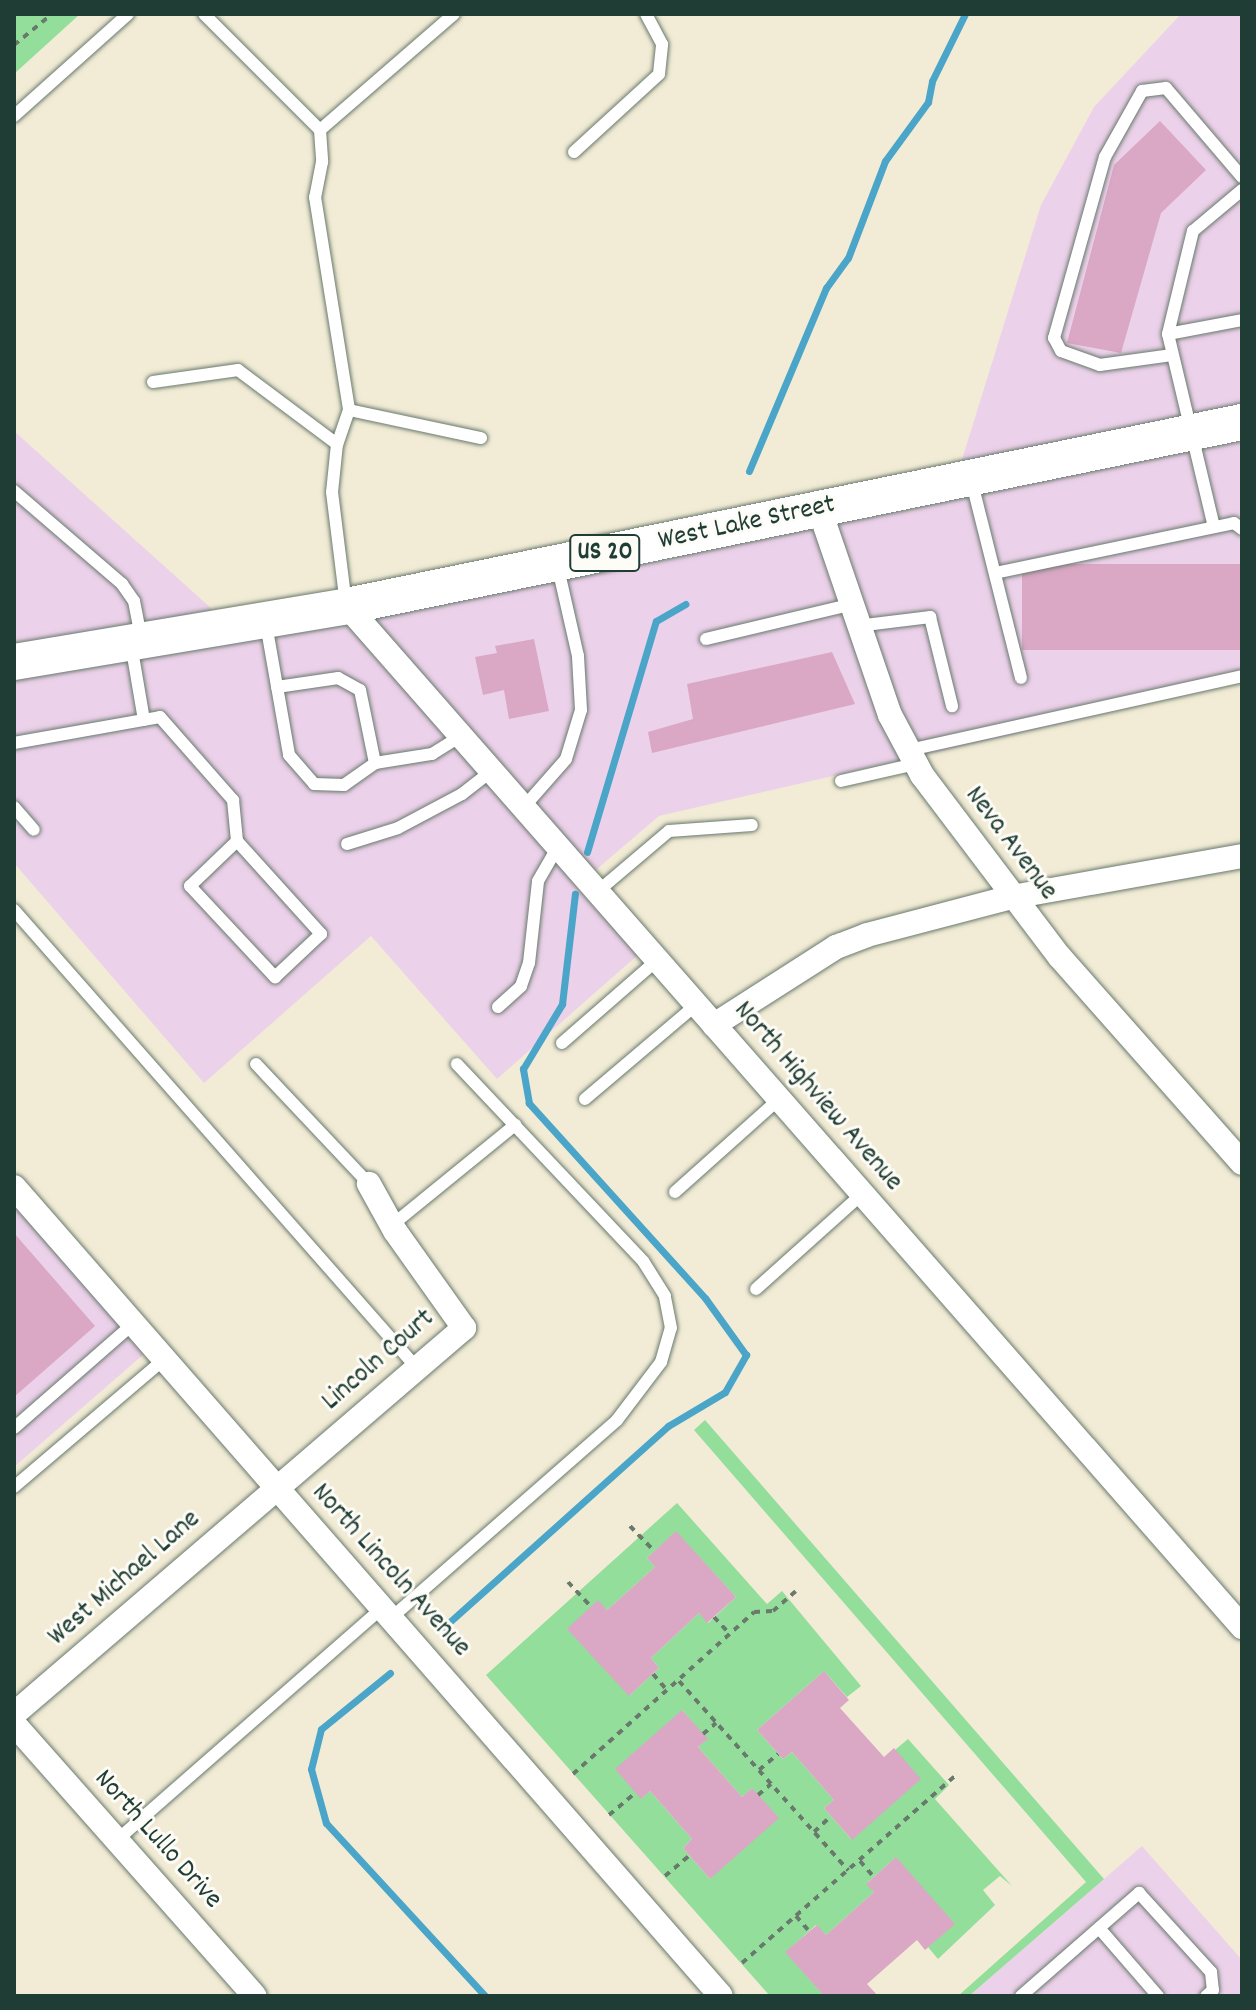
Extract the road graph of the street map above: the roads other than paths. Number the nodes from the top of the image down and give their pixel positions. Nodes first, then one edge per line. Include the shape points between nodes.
1 (128, 14) edge
2 (204, 14) edge
3 (454, 14) edge
4 (646, 14) edge
5 (14, 116) edge
6 (320, 130) junction
7 (574, 152) dead end
8 (1242, 177) edge
9 (1242, 190) edge
10 (1242, 320) edge
11 (1168, 334) junction
12 (1172, 355) junction
13 (153, 382) dead end
14 (349, 410) junction
15 (1242, 422) edge
16 (1194, 432) junction
17 (481, 438) dead end
18 (337, 444) junction
19 (971, 477) junction
20 (14, 491) edge
21 (819, 508) junction
22 (1214, 527) junction
23 (1242, 529) edge
24 (557, 563) junction
25 (995, 573) junction
26 (347, 606) junction
27 (853, 616) junction
28 (265, 621) junction
29 (706, 639) dead end
30 (136, 643) junction
31 (14, 662) edge
32 (1242, 676) edge
33 (1021, 678) dead end
34 (277, 687) junction
35 (952, 706) dead end
36 (144, 720) junction
37 (461, 736) junction
38 (14, 743) edge
39 (912, 757) junction
40 (375, 763) junction
41 (491, 771) junction
42 (841, 781) dead end
43 (14, 807) edge
44 (523, 808) junction
45 (752, 825) dead end
46 (34, 830) dead end
47 (237, 841) junction
48 (347, 844) dead end
49 (558, 847) junction
50 (1242, 856) edge
51 (597, 892) junction
52 (1012, 897) junction
53 (14, 910) edge
54 (657, 960) junction
55 (696, 1005) junction
56 (498, 1007) dead end
57 (714, 1025) junction
58 (562, 1043) dead end
59 (256, 1064) dead end
60 (457, 1064) dead end
61 (585, 1099) dead end
62 (779, 1099) junction
63 (515, 1125) junction
64 (1242, 1163) edge
65 (369, 1184) joint
66 (14, 1187) edge
67 (675, 1192) dead end
68 (862, 1194) junction
69 (392, 1225) junction
70 (756, 1289) dead end
71 (133, 1324) junction
72 (163, 1360) junction
73 (417, 1368) junction
74 (14, 1428) edge
75 (14, 1487) edge
76 (276, 1490) junction
77 (387, 1613) junction
78 (1242, 1627) edge
79 (14, 1714) edge
80 (14, 1724) edge
81 (117, 1840) junction
82 (1099, 1928) junction
83 (1210, 1993) edge
84 (255, 1996) edge
85 (721, 1996) edge
86 (1021, 1996) edge
87 (1158, 1996) edge

1 - 5 lane
2 - 6 lane
3 - 6 lane
4 - 7 lane via 662,44 659,74
6 - 14 lane via 322,162 315,197
8 - 12 lane via 1166,88 1142,91 1105,157 1054,338 1061,351 1100,365
9 - 11 lane via 1193,231
10 - 11 lane
11 - 12 lane
12 - 16 lane
13 - 18 lane via 238,370
14 - 17 lane
14 - 18 lane
15 - 16 main road, West Lake Street / US 20
16 - 19 main road, West Lake Street / US 20
16 - 22 lane
18 - 26 lane via 332,492
19 - 21 main road, West Lake Street / US 20
19 - 25 lane
20 - 30 lane via 122,584 134,601
21 - 24 main road, West Lake Street / US 20
21 - 27 street, Neva Avenue
22 - 23 lane via 1234,523
22 - 25 lane
24 - 26 main road, West Lake Street / US 20
24 - 44 lane via 578,656 581,710 566,759
25 - 33 lane
26 - 28 main road, West Lake Street / US 20
26 - 37 street, North Highview Avenue
27 - 29 lane
27 - 35 lane via 930,617
27 - 39 street, Neva Avenue
28 - 30 main road, West Lake Street / US 20
28 - 34 lane
30 - 31 main road, West Lake Street / US 20
30 - 36 lane
32 - 39 lane
34 - 40 lane via 338,678 360,690
34 - 40 lane via 289,755 305,778 326,787 344,785
36 - 38 lane
36 - 47 lane via 160,717 233,800
37 - 40 lane via 432,754
37 - 41 street, North Highview Avenue
39 - 42 lane
39 - 52 street, Neva Avenue
41 - 44 street, North Highview Avenue
41 - 48 lane via 462,794 398,828
43 - 46 lane
44 - 49 street, North Highview Avenue
45 - 51 lane via 669,831
47 - 47 lane via 190,886 275,977 321,934
49 - 51 street, North Highview Avenue
49 - 56 lane via 538,881 529,963 521,986
50 - 52 street
51 - 54 street, North Highview Avenue
52 - 57 street via 836,947
52 - 64 street, Neva Avenue
53 - 73 lane
54 - 55 street, North Highview Avenue
54 - 58 lane
55 - 57 street, North Highview Avenue
55 - 61 lane
57 - 62 street, North Highview Avenue
59 - 65 lane
60 - 63 lane
62 - 67 lane
62 - 68 street, North Highview Avenue
63 - 69 lane
63 - 77 lane via 643,1261 665,1296 671,1328 661,1362 617,1420
65 - 69 street, Lincoln Court
66 - 71 street, North Lincoln Avenue
68 - 70 lane
68 - 78 street, North Highview Avenue
69 - 73 street, Lincoln Court via 464,1328
71 - 72 street, North Lincoln Avenue
71 - 74 lane
72 - 75 lane
72 - 76 street, North Lincoln Avenue
73 - 76 street, Lincoln Court
76 - 77 street, North Lincoln Avenue
76 - 79 street, West Michael Lane
77 - 81 lane
77 - 85 street, North Lincoln Avenue
80 - 81 street, North Lullo Drive
81 - 84 street, North Lullo Drive
82 - 83 lane via 1139,1893 1211,1972
82 - 86 lane
82 - 87 lane

